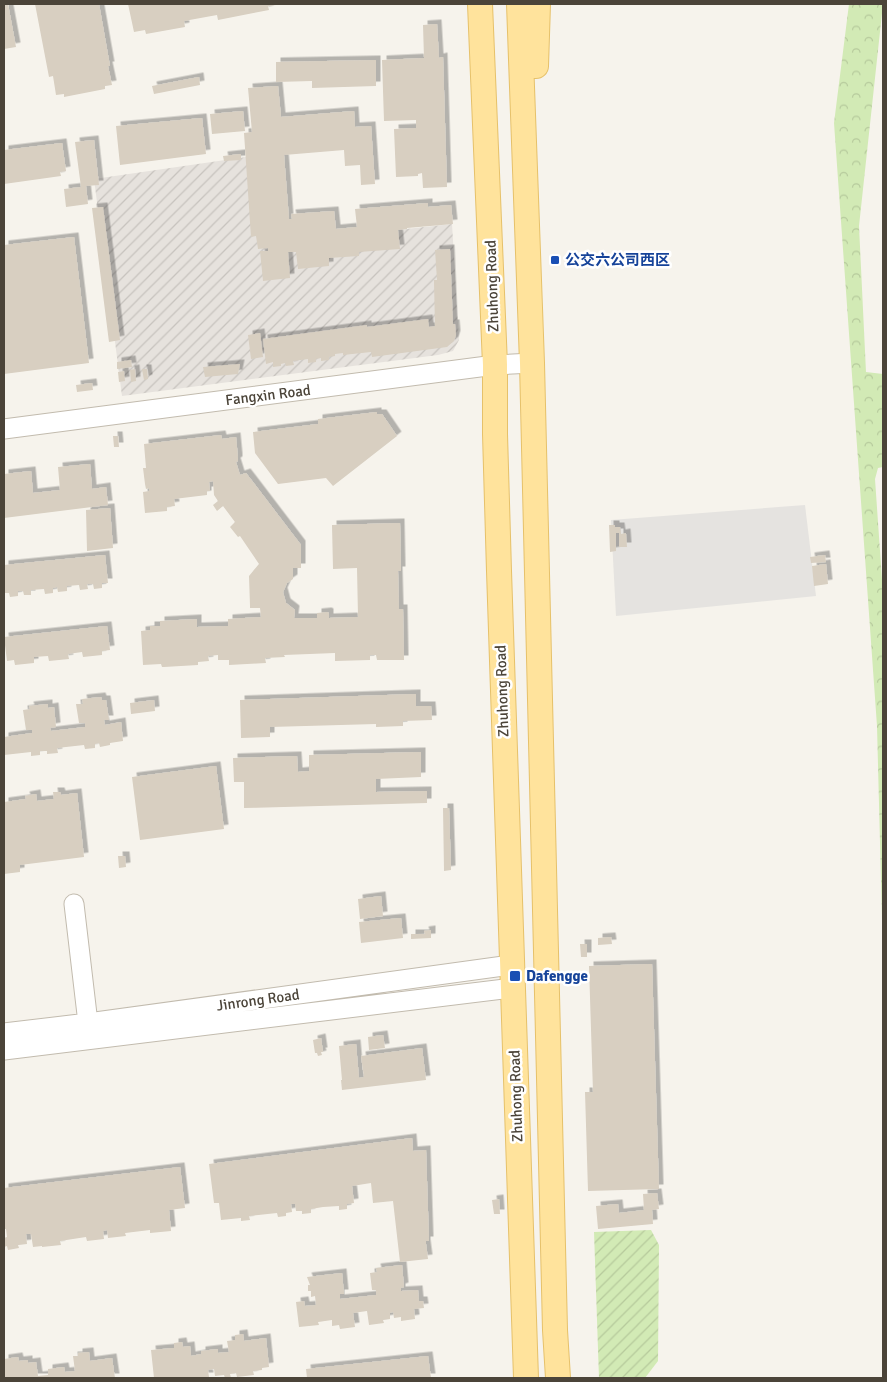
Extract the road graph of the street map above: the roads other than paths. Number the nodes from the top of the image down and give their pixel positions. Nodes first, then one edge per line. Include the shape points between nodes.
1 (480, 4) edge
2 (519, 4) edge
3 (538, 4) edge
4 (526, 178) junction
5 (532, 363) junction
6 (495, 365) junction
7 (4, 429) edge
8 (74, 904) dead end
9 (511, 976) junction
10 (88, 1023) junction
11 (4, 1033) edge
12 (4, 1050) edge
13 (526, 1378) edge
14 (558, 1378) edge

1 - 6 main road, Zhuhong Road
2 - 4 main road
3 - 4 main road via 536,149
4 - 5 main road
5 - 6 street, Fangxin Road
5 - 14 main road
6 - 7 street, Fangxin Road
6 - 9 main road, Zhuhong Road via 494,434
8 - 10 street
9 - 10 street, Jinrong Road
9 - 12 street, Jinrong Road
9 - 13 main road, Zhuhong Road
10 - 11 street, Jinrong Road

